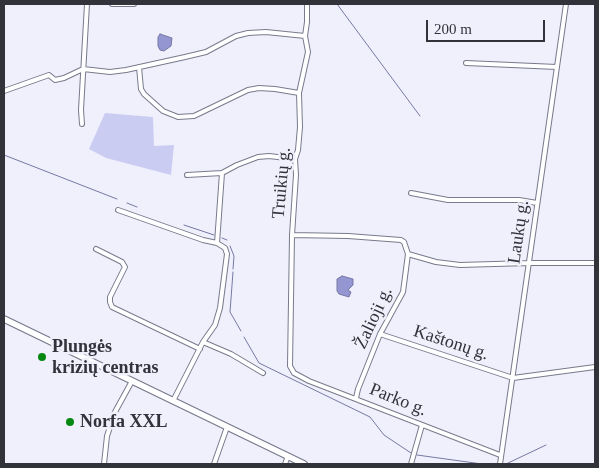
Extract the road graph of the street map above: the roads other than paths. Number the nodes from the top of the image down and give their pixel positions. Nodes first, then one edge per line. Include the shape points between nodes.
1 (87, 4) edge
2 (112, 4) edge
3 (134, 4) edge
4 (307, 4) edge
5 (566, 4) edge
6 (305, 36) junction
7 (466, 63) dead end
8 (139, 67) junction
9 (557, 67) junction
10 (83, 69) junction
11 (4, 91) edge
12 (300, 92) junction
13 (82, 124) dead end
14 (295, 159) junction
15 (222, 173) junction
16 (187, 175) dead end
17 (411, 193) dead end
18 (537, 202) junction
19 (118, 210) dead end
20 (292, 235) junction
21 (217, 243) junction
22 (96, 249) dead end
23 (408, 254) junction
24 (529, 262) junction
25 (595, 263) edge
26 (4, 319) edge
27 (380, 334) junction
28 (203, 342) junction
29 (200, 349) junction
30 (290, 366) joint
31 (595, 367) edge
32 (263, 373) dead end
33 (513, 378) junction
34 (132, 381) junction
35 (356, 398) junction
36 (173, 401) junction
37 (422, 425) junction
38 (227, 427) junction
39 (500, 455) junction
40 (288, 456) junction
41 (104, 464) edge
42 (214, 464) edge
43 (285, 464) edge
44 (304, 464) edge
45 (411, 464) edge
46 (500, 464) edge

1 - 10 street
2 - 3 street
4 - 6 street, Truikių g.
5 - 9 street, Laukų g.
6 - 8 street via 248,33 206,52
6 - 12 street, Truikių g. via 308,52
7 - 9 street
8 - 10 street via 110,72
8 - 12 street via 144,94 162,112 178,117 194,116 248,90
9 - 18 street, Laukų g.
10 - 11 street via 64,78 55,80 49,75
10 - 13 street
12 - 14 street, Truikių g. via 300,127
14 - 15 street via 258,158
14 - 20 street, Truikių g.
15 - 16 street
15 - 21 street
17 - 18 street via 448,200
18 - 24 street, Laukų g.
19 - 21 street
20 - 23 street via 401,240
20 - 30 street, Truikių g.
21 - 28 street via 225,248 227,254 220,308 215,325
22 - 29 street via 122,262 125,267 110,297 112,307
23 - 24 street via 460,266
23 - 27 street, Žalioji g. via 403,292
24 - 25 street
24 - 33 street, Laukų g.
26 - 34 main road
27 - 33 street, Kaštonų g.
27 - 35 street, Žalioji g.
28 - 29 street
28 - 32 street
29 - 36 street
30 - 35 street, Parko g. via 294,373 309,381
31 - 33 street
33 - 39 street, Laukų g.
34 - 36 main road
34 - 41 street via 107,436
35 - 37 street, Parko g.
36 - 38 main road
37 - 39 street, Parko g.
37 - 45 street
38 - 40 main road
38 - 42 street
39 - 46 street, Laukų g.
40 - 43 street
40 - 44 main road

